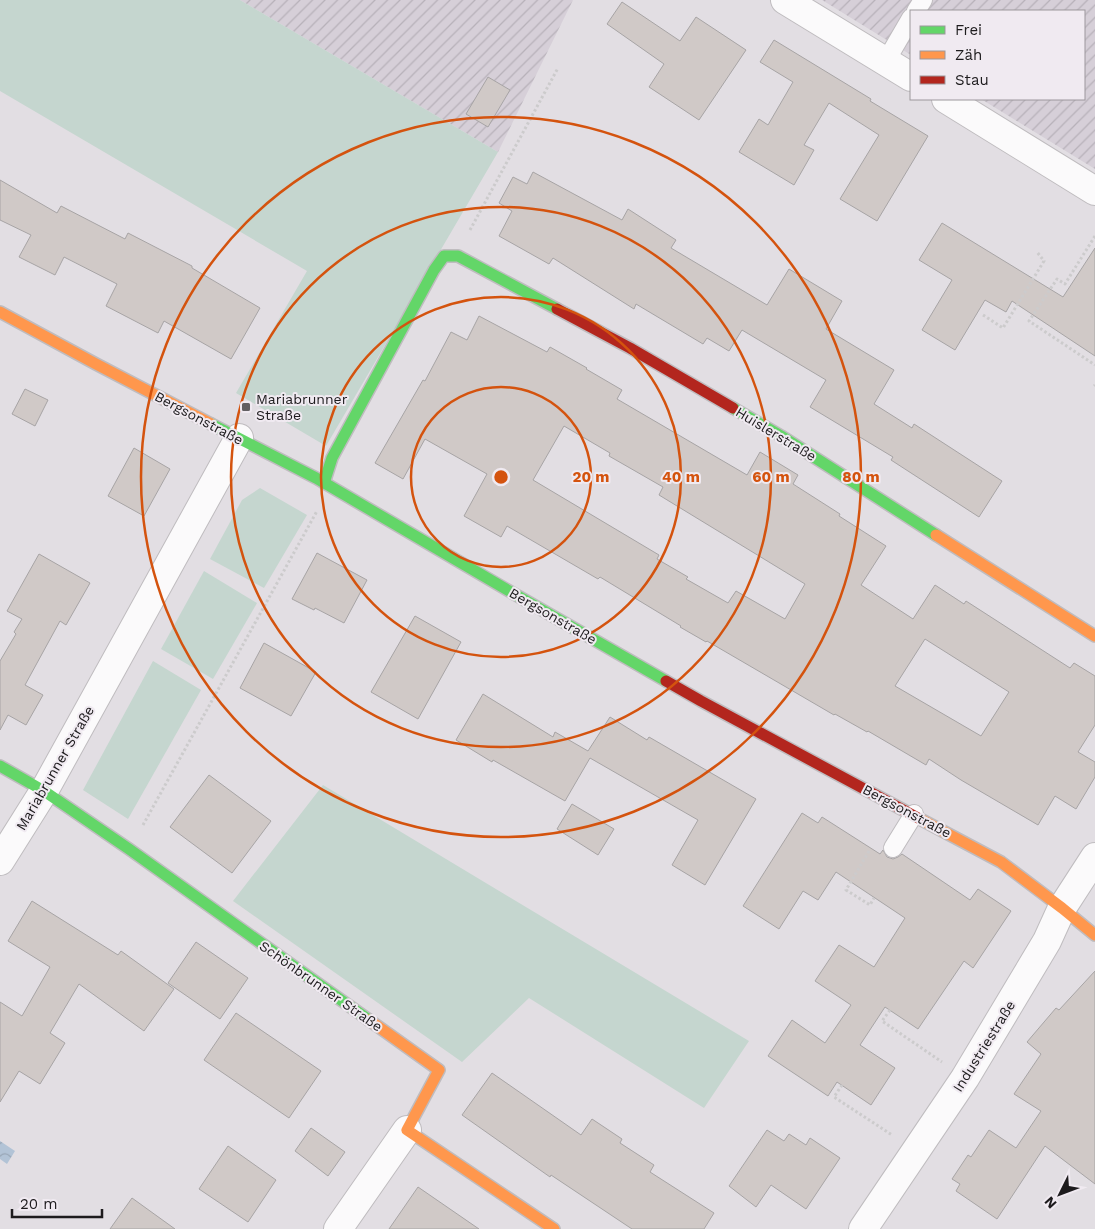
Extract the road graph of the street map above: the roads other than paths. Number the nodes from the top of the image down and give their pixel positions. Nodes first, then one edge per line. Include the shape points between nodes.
1 (785, 0) edge
2 (910, 20) edge
3 (886, 61) junction
4 (910, 76) edge
5 (948, 100) edge
6 (1095, 191) edge
7 (0, 312) edge
8 (239, 438) junction
9 (324, 483) junction
10 (1095, 636) edge
11 (0, 766) edge
12 (44, 791) junction
13 (914, 814) junction
14 (893, 848) dead end
15 (1095, 856) edge
16 (0, 862) edge
17 (1062, 908) junction
18 (1095, 935) edge
19 (407, 1130) junction
20 (338, 1229) edge
21 (554, 1229) edge
22 (863, 1229) edge

1 - 3 street
2 - 3 lane
3 - 4 street
5 - 6 street
7 - 8 street, Bergsonstraße
8 - 9 street, Bergsonstraße
8 - 12 street, Mariabrunner Straße
9 - 10 street, Huislerstraße via 332,458 434,270 444,256 458,256 630,348 781,436
9 - 13 street, Bergsonstraße via 701,701
11 - 12 street, Schönbrunner Straße
12 - 16 street, Mariabrunner Straße
12 - 19 street, Schönbrunner Straße via 439,1070
13 - 14 lane
13 - 17 street, Bergsonstraße via 1001,862
15 - 17 street, Industriestraße
17 - 18 street, Bergsonstraße
17 - 22 street, Industriestraße via 1047,941 965,1078
19 - 20 street
19 - 21 street

